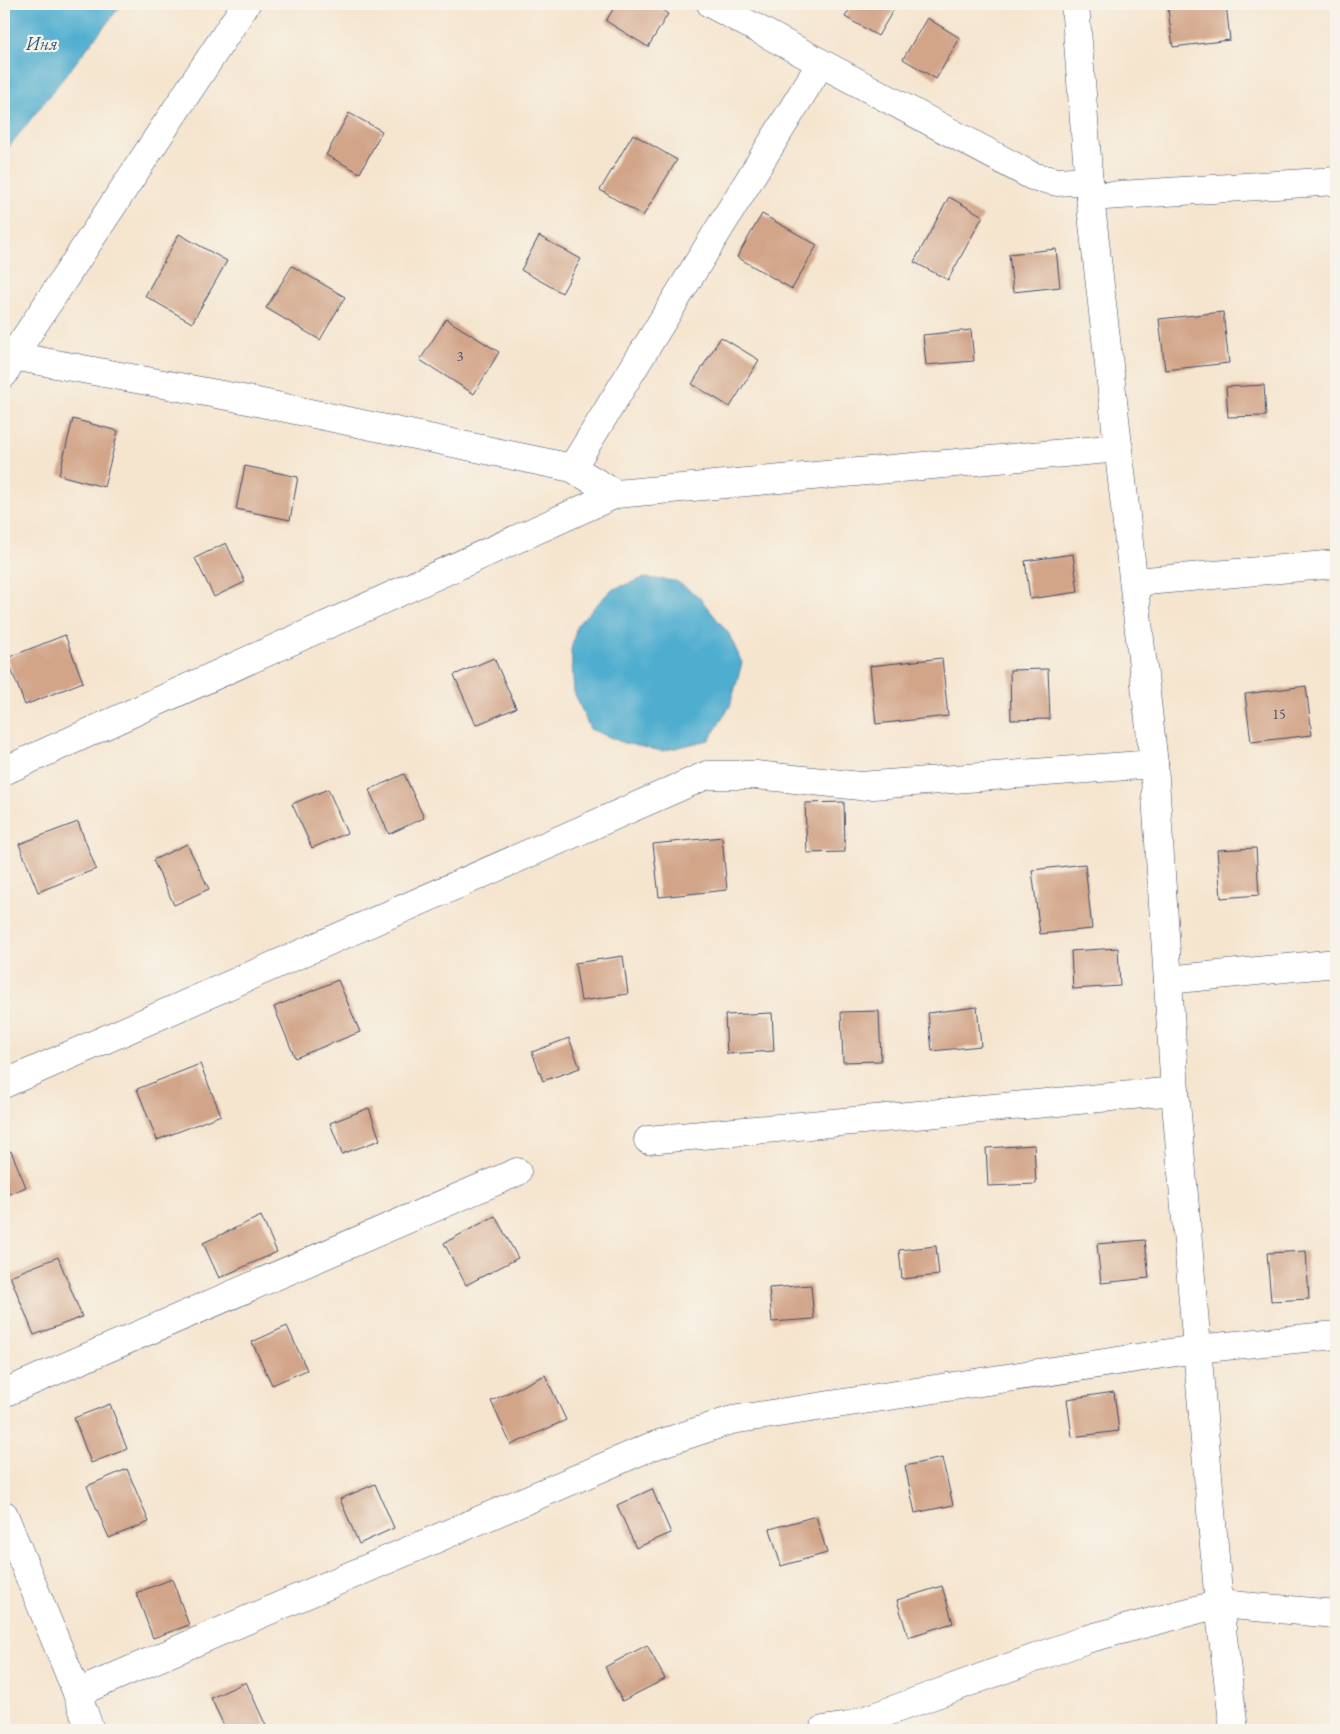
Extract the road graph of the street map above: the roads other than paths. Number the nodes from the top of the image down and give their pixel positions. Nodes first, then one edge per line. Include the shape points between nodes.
1 (246, 4) edge
2 (710, 4) edge
3 (1075, 4) edge
4 (821, 63) junction
5 (1336, 181) edge
6 (1090, 188) junction
7 (9, 365) edge
8 (1119, 448) junction
9 (572, 468) junction
10 (616, 494) junction
11 (1336, 564) edge
12 (1135, 582) junction
13 (1154, 764) junction
14 (4, 771) edge
15 (1336, 963) edge
16 (1168, 980) junction
17 (4, 1084) edge
18 (1175, 1091) junction
19 (648, 1140) dead end
20 (517, 1172) dead end
21 (1336, 1335) edge
22 (1196, 1348) junction
23 (4, 1393) edge
24 (4, 1515) edge
25 (1219, 1604) junction
26 (1336, 1614) edge
27 (77, 1693) junction
28 (90, 1730) edge
29 (823, 1730) edge
30 (1234, 1730) edge

1 - 7 street
2 - 4 street
3 - 6 street
4 - 6 street via 1032,176
4 - 9 street
5 - 6 street
6 - 8 street
7 - 9 street via 238,398
8 - 10 street
8 - 12 street
9 - 10 street
10 - 14 street
11 - 12 street
12 - 13 street
13 - 16 street
13 - 17 street via 860,786 756,775 707,775
15 - 16 street
16 - 18 street
18 - 19 street
18 - 22 street
20 - 23 street
21 - 22 street
22 - 25 street
22 - 27 street via 732,1420 650,1447
24 - 27 street
25 - 26 street
25 - 29 street via 1087,1640 849,1726
25 - 30 street
27 - 28 street

